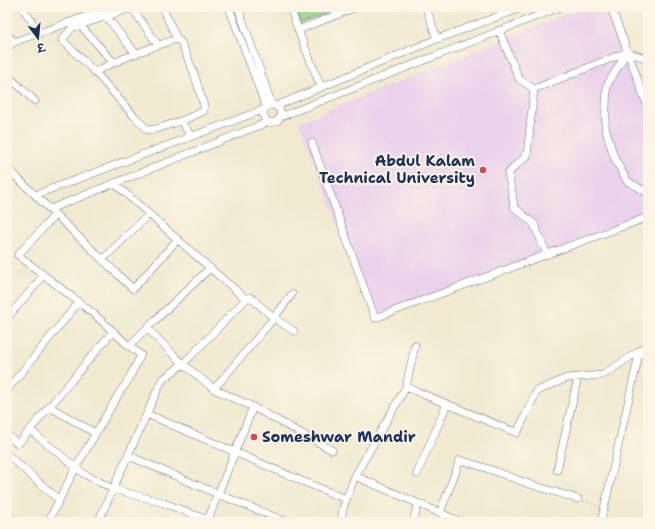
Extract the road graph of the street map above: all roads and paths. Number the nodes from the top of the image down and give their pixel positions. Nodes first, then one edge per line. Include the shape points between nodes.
1 (22, 7) edge
2 (112, 7) edge
3 (162, 7) edge
4 (229, 7) edge
5 (238, 7) edge
6 (290, 7) edge
7 (357, 7) edge
8 (426, 7) edge
9 (524, 7) edge
10 (560, 7) edge
11 (611, 7) edge
12 (133, 8) edge
13 (106, 16) junction
14 (80, 25) junction
15 (298, 30) junction
16 (499, 30) junction
17 (39, 32) junction
18 (7, 34) edge
19 (437, 39) junction
20 (177, 40) junction
21 (14, 42) junction
22 (158, 45) junction
23 (7, 48) edge
24 (627, 52) junction
25 (136, 54) junction
26 (648, 59) edge
27 (113, 62) junction
28 (95, 72) junction
29 (7, 75) edge
30 (321, 87) junction
31 (534, 89) junction
32 (35, 101) dead end
33 (270, 107) junction
34 (648, 107) edge
35 (280, 117) junction
36 (181, 121) junction
37 (268, 122) junction
38 (191, 136) junction
39 (312, 143) dead end
40 (7, 168) edge
41 (114, 183) junction
42 (648, 193) edge
43 (35, 195) junction
44 (50, 209) junction
45 (149, 214) junction
46 (55, 215) junction
47 (648, 217) edge
48 (178, 240) junction
49 (547, 254) junction
50 (102, 260) junction
51 (210, 268) junction
52 (44, 275) junction
53 (292, 294) dead end
54 (246, 299) junction
55 (79, 302) junction
56 (7, 318) edge
57 (274, 318) junction
58 (147, 328) junction
59 (113, 331) junction
60 (294, 331) dead end
61 (415, 345) dead end
62 (648, 345) edge
63 (129, 346) junction
64 (640, 350) junction
65 (184, 364) junction
66 (578, 377) junction
67 (406, 387) junction
68 (214, 389) junction
69 (7, 390) edge
70 (447, 404) junction
71 (50, 407) junction
72 (253, 407) junction
73 (147, 414) junction
74 (30, 430) junction
75 (95, 433) junction
76 (7, 435) edge
77 (18, 444) junction
78 (332, 450) dead end
79 (234, 452) junction
80 (128, 456) junction
81 (8, 457) edge
82 (76, 467) junction
83 (557, 470) dead end
84 (417, 474) dead end
85 (355, 476) junction
86 (113, 489) junction
87 (218, 494) junction
88 (346, 499) junction
89 (578, 499) joint
90 (59, 500) junction
91 (418, 504) junction
92 (604, 508) junction
93 (7, 512) edge
94 (440, 513) junction
95 (195, 519) edge
96 (211, 521) edge
97 (15, 522) edge
98 (48, 522) edge
99 (98, 522) edge
100 (287, 522) edge
101 (341, 522) edge
102 (413, 522) edge
103 (461, 522) edge
104 (601, 522) edge

1 - 17 street
2 - 17 street
3 - 20 street
4 - 33 street
5 - 33 street
6 - 15 street
7 - 15 street
8 - 19 street
9 - 19 street
10 - 16 street
11 - 24 street
12 - 13 street
12 - 22 street
13 - 14 street
13 - 25 street
14 - 27 street
14 - 28 street via 72,28 62,40
15 - 30 street
16 - 31 street via 519,79
16 - 35 street
17 - 21 street
18 - 21 street
19 - 30 street
20 - 22 street
20 - 36 street via 181,42 194,73 204,106 204,111
21 - 23 street
22 - 25 street
24 - 26 street
24 - 31 street
24 - 34 street
24 - 42 street via 607,85 605,127 614,157 627,182
25 - 27 street
27 - 28 street
28 - 36 street via 148,130
29 - 32 street
30 - 33 street
31 - 49 street via 526,156 508,174 514,207 534,224
33 - 35 street via 280,111
33 - 37 street via 263,114
33 - 38 street
35 - 37 street via 274,123
36 - 38 street
37 - 41 street
38 - 43 street
39 - 49 street via 375,318
40 - 43 street
41 - 44 street
41 - 45 street
43 - 44 street
44 - 46 street
45 - 48 street
45 - 50 street
46 - 50 street
46 - 52 street via 18,255
47 - 49 street
48 - 50 street via 133,289
48 - 51 street
51 - 54 street
51 - 58 street
52 - 55 street
52 - 56 street
53 - 57 street
54 - 57 street via 250,297
54 - 65 street
55 - 59 street
55 - 69 street
57 - 60 street
57 - 68 street
58 - 63 street
58 - 65 street
59 - 63 street
59 - 71 street
61 - 67 street
62 - 64 street
63 - 75 street via 140,355 126,384
64 - 66 street via 603,375
64 - 92 street
65 - 68 street
65 - 73 street via 162,380
66 - 70 street via 567,378 537,392 517,432
66 - 83 street
67 - 70 street
67 - 85 street
68 - 72 street
70 - 84 street
71 - 74 street
71 - 75 street
72 - 78 street
72 - 79 street
73 - 79 street
73 - 80 street
74 - 77 street
74 - 82 street
75 - 82 street
76 - 77 street
77 - 81 street
79 - 87 street
79 - 88 street
80 - 86 street
80 - 87 street
81 - 90 street
82 - 86 street
82 - 90 street
85 - 88 street
85 - 91 street
86 - 95 street via 164,503
86 - 99 street
87 - 96 street
87 - 100 street
88 - 101 street
89 - 92 path
89 - 94 street via 460,460
90 - 98 street
91 - 94 street
91 - 102 street
92 - 104 street
93 - 97 street
94 - 103 street
95 - 96 street

